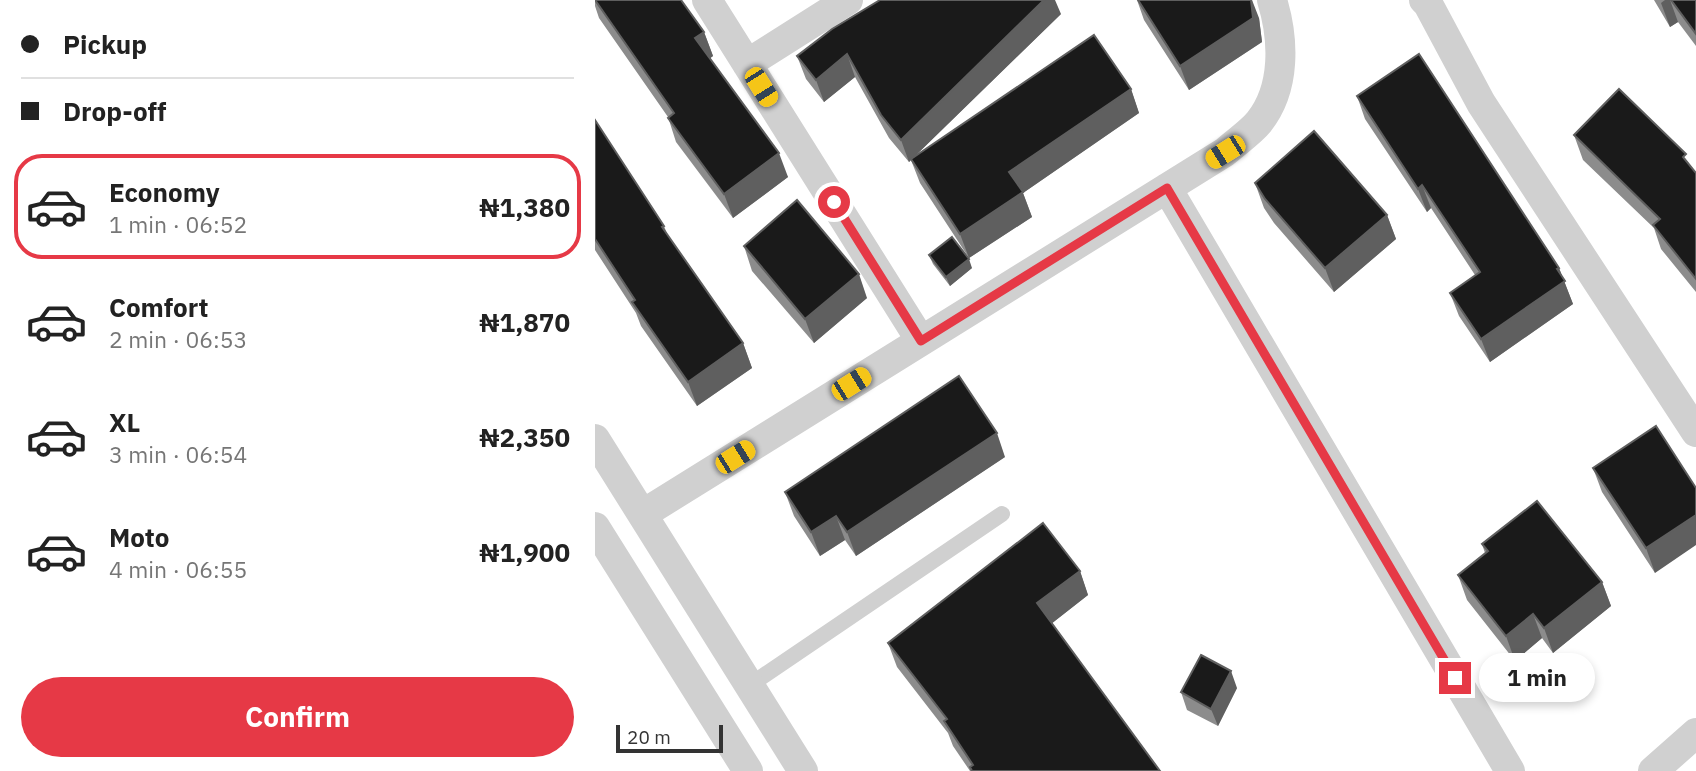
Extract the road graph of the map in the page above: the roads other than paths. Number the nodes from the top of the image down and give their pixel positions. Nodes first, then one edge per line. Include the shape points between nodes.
1 (707, 0) edge
2 (848, 0) edge
3 (1272, 0) edge
4 (1423, 0) edge
5 (747, 64) junction
6 (1167, 188) junction
7 (921, 341) junction
8 (1696, 432) edge
9 (595, 439) edge
10 (643, 514) junction
11 (1002, 514) dead end
12 (595, 527) edge
13 (750, 685) junction
14 (1696, 733) edge
15 (748, 771) edge
16 (803, 771) edge
17 (1510, 771) edge
18 (1653, 771) edge

1 - 5 street
2 - 5 street
3 - 6 street via 1282,57 1273,95 1259,122 1225,152
4 - 8 street via 1481,103
5 - 7 street
6 - 7 street
6 - 17 street
7 - 10 street
9 - 10 street
10 - 13 street
11 - 13 lane
12 - 15 street
13 - 16 street
14 - 18 street

